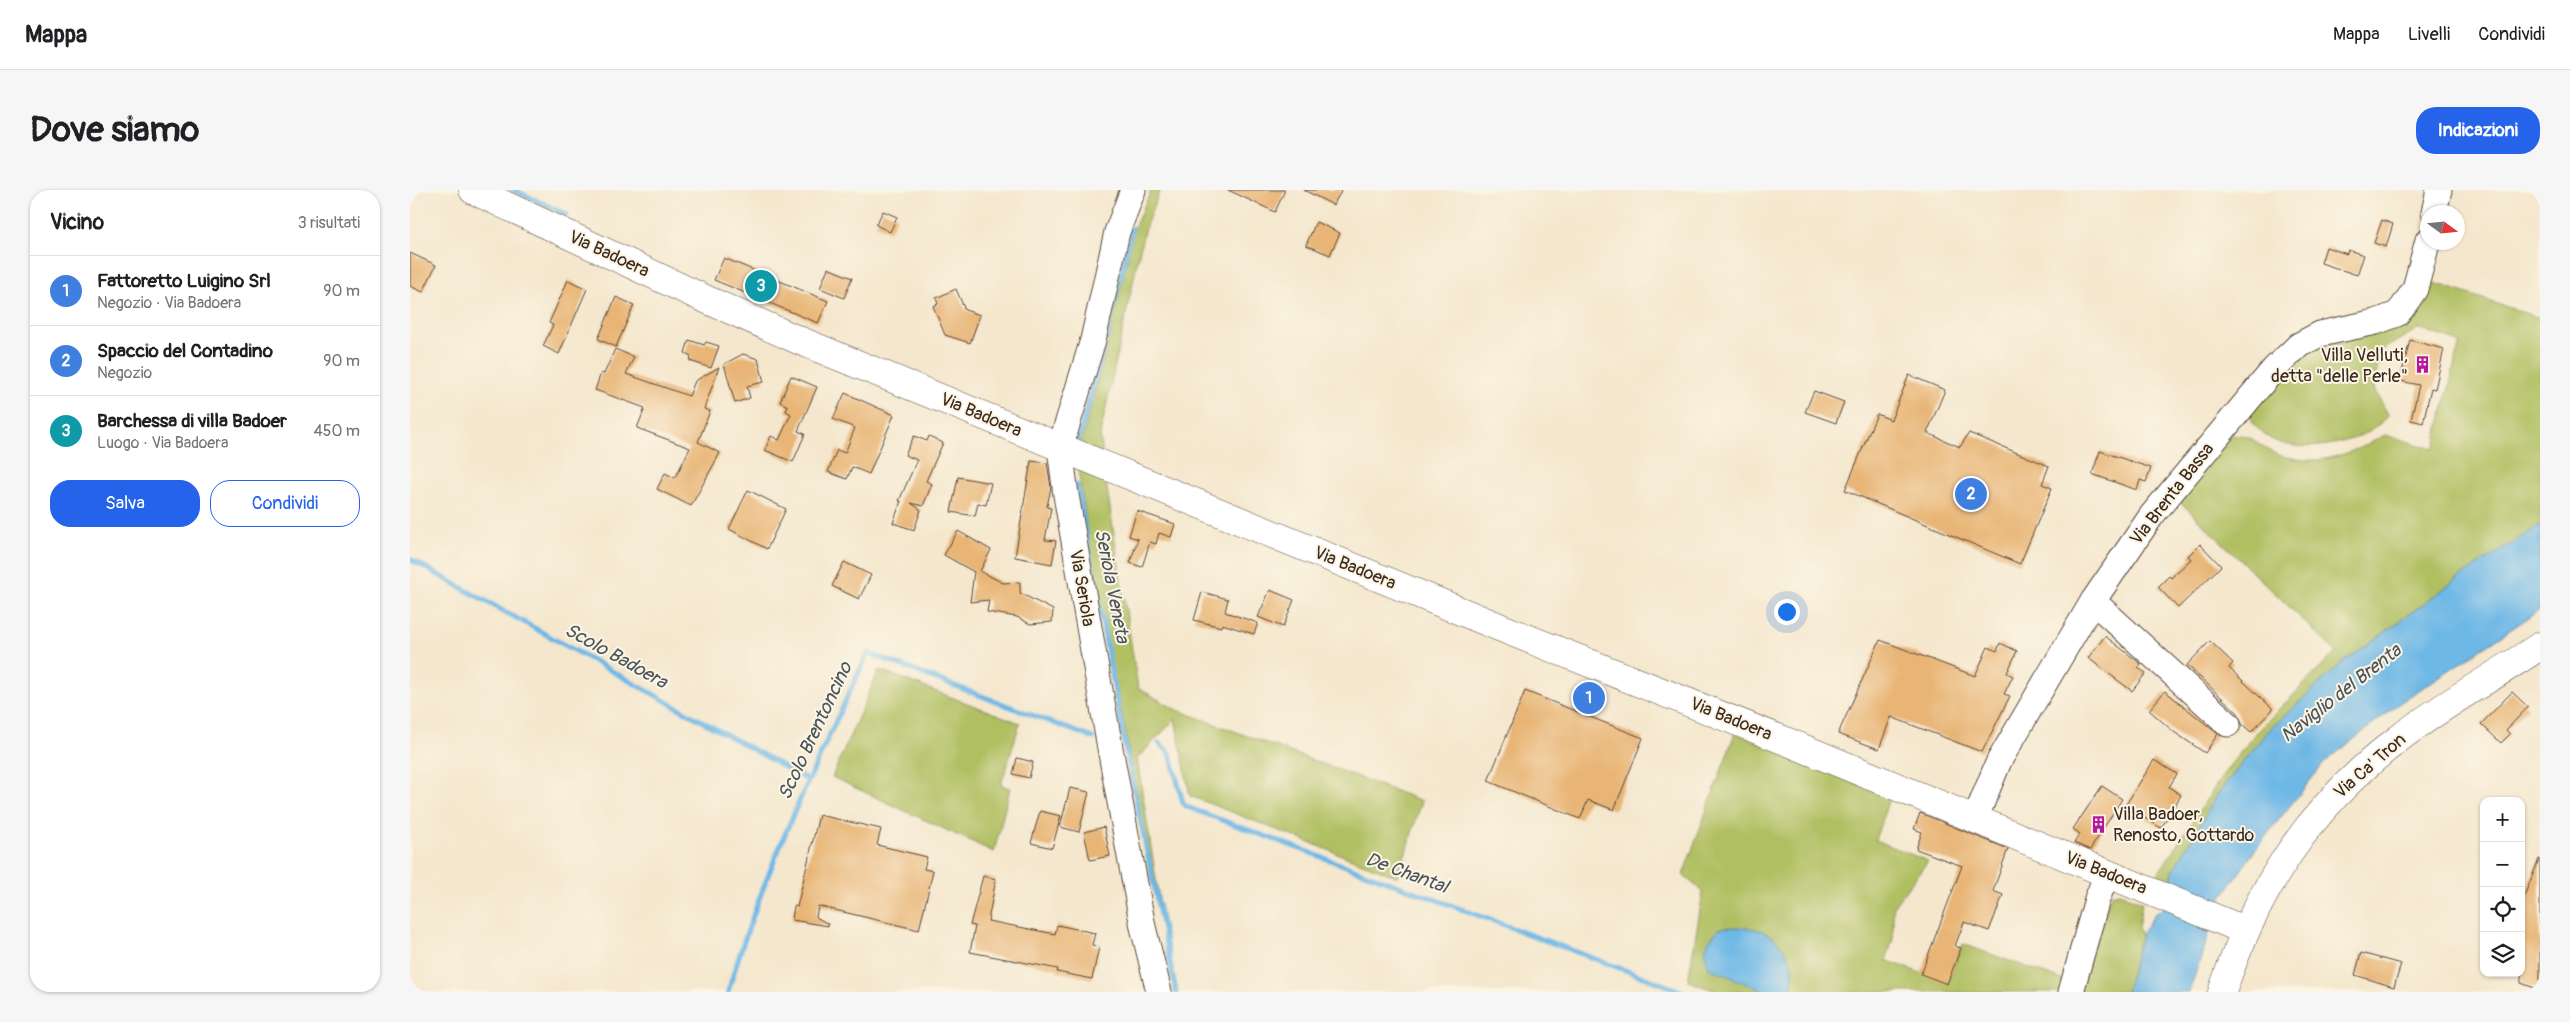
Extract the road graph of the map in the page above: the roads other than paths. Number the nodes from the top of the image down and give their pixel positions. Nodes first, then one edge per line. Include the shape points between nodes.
1 (473, 190) edge
2 (1133, 190) edge
3 (2439, 190) edge
4 (2436, 205) edge
5 (2425, 250) edge
6 (1069, 451) junction
7 (2093, 601) junction
8 (2540, 646) edge
9 (2228, 724) dead end
10 (1975, 819) junction
11 (2107, 874) junction
12 (2244, 930) junction
13 (1159, 992) edge
14 (2071, 992) edge
15 (2222, 992) edge

1 - 6 main road, Via Badoera via 702,298
2 - 6 street, Via Seriola via 1117,232
3 - 4 street
5 - 7 street, Via Brenta Bassa via 2415,289 2397,314 2320,334 2289,353 2152,515
6 - 10 main road, Via Badoera
6 - 13 street, Via Seriola via 1066,495 1143,927
7 - 9 street
7 - 10 street, Via Brenta Bassa via 1998,761
8 - 12 main road, Via Ca' Tron via 2430,716 2349,781 2294,846
10 - 11 main road, Via Badoera
11 - 12 main road, Via Badoera
11 - 14 street
12 - 15 main road, Via Ca' Tron

